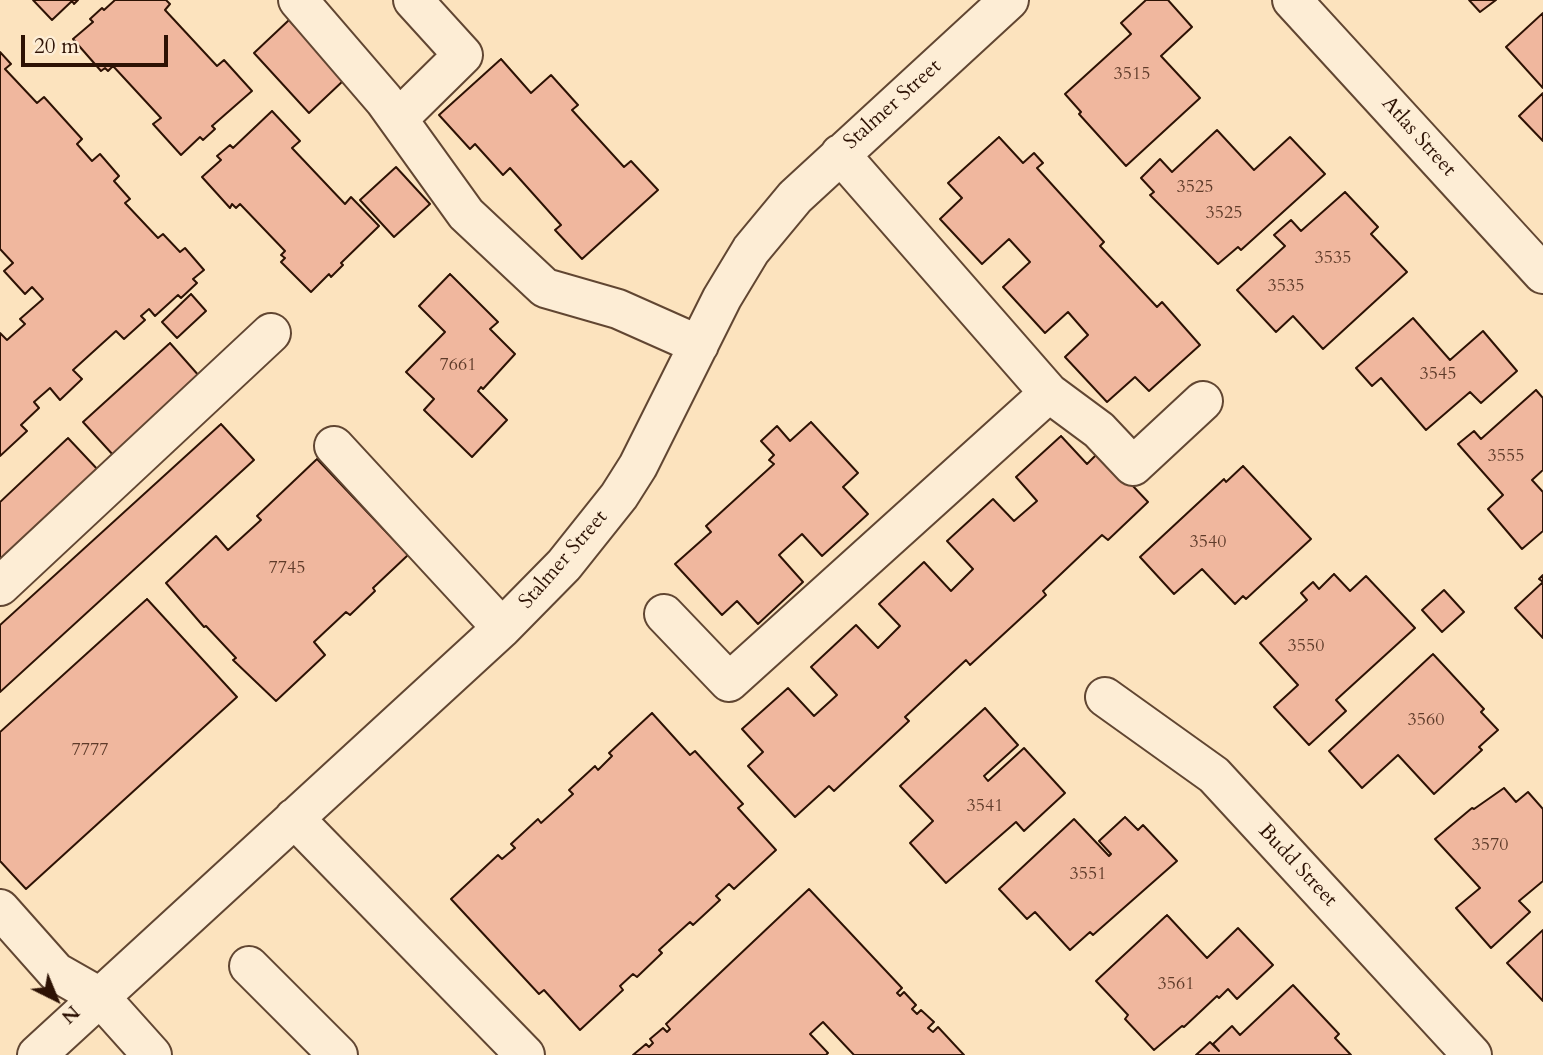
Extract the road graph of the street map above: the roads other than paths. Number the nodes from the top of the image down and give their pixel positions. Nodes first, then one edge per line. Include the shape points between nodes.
1 (298, 0) edge
2 (412, 0) edge
3 (1009, 0) edge
4 (1292, 0) edge
5 (398, 119) junction
6 (840, 154) junction
7 (1543, 274) edge
8 (271, 333) dead end
9 (699, 345) junction
10 (1049, 393) junction
11 (1203, 401) dead end
12 (334, 446) dead end
13 (0, 586) edge
14 (664, 614) dead end
15 (502, 628) junction
16 (1105, 696) dead end
17 (294, 818) junction
18 (0, 909) edge
19 (249, 966) dead end
20 (100, 997) junction
21 (37, 1055) edge
22 (152, 1055) edge
23 (338, 1055) edge
24 (525, 1055) edge
25 (1472, 1055) edge

1 - 5 street
2 - 5 street via 463,55
3 - 6 street, Stalmer Street
4 - 7 street, Atlas Street
5 - 9 street via 466,214 545,288 618,309
6 - 9 street, Stalmer Street via 795,197 751,250
6 - 10 street
8 - 13 street
9 - 15 street, Stalmer Street via 619,496 565,565
10 - 11 street via 1099,430 1133,466
10 - 14 street via 729,682
12 - 15 street
15 - 17 street, Stalmer Street
16 - 25 street, Budd Street via 1214,775
17 - 20 street, Stalmer Street
17 - 24 street
18 - 20 street via 56,972
19 - 23 street
20 - 21 street, Stalmer Street
20 - 22 street

